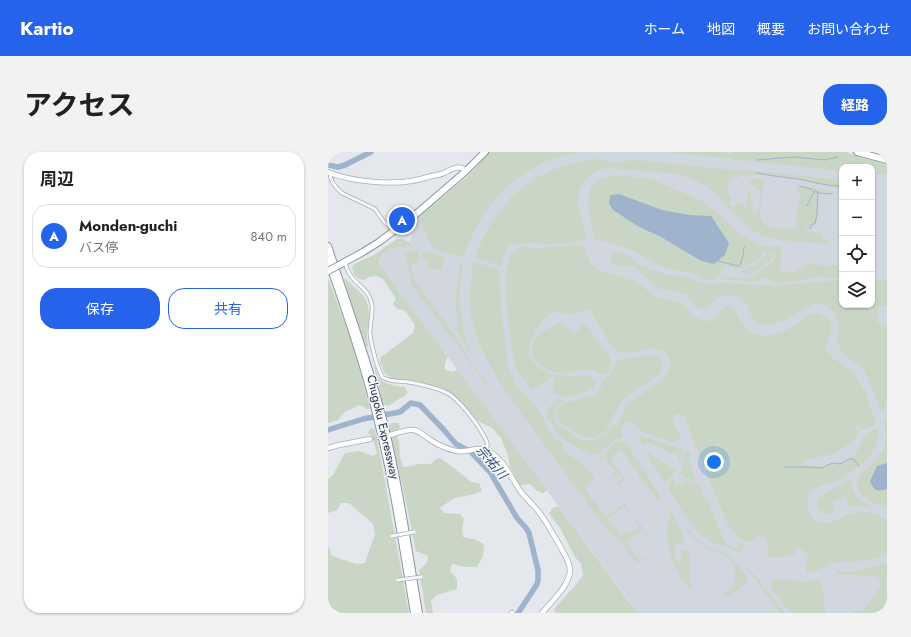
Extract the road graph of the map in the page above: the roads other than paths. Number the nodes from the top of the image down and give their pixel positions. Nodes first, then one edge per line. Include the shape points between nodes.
1 (484, 152) edge
2 (857, 152) edge
3 (887, 160) edge
4 (466, 171) junction
5 (329, 173) edge
6 (394, 230) junction
7 (328, 246) edge
8 (328, 260) edge
9 (343, 263) junction
10 (328, 271) edge
11 (377, 410) junction
12 (381, 421) junction
13 (390, 435) tunnel mouth
14 (370, 439) tunnel mouth
15 (328, 448) edge
16 (486, 450) junction
17 (414, 532) dead end
18 (392, 536) dead end
19 (421, 577) dead end
20 (398, 580) dead end
21 (414, 613) edge
22 (419, 613) edge
23 (542, 613) edge

1 - 4 highway
2 - 3 highway
4 - 5 street via 456,167 442,174 398,182 354,179
4 - 6 highway
5 - 6 street via 337,190 375,209 384,222
6 - 9 highway
7 - 11 highway, Chugoku Expressway via 369,370
8 - 11 highway, Chugoku Expressway
9 - 10 highway, bridge
9 - 16 street via 353,280 368,294 372,303 370,333 381,375 393,381 450,394 478,427 488,444
11 - 12 highway, Chugoku Expressway
12 - 21 highway, Chugoku Expressway
12 - 22 highway, Chugoku Expressway via 398,491
13 - 16 street via 413,430 456,451
14 - 15 street
16 - 23 street via 507,468 514,482 548,524 568,559 570,571 564,587
17 - 18 street, bridge
19 - 20 street, bridge

